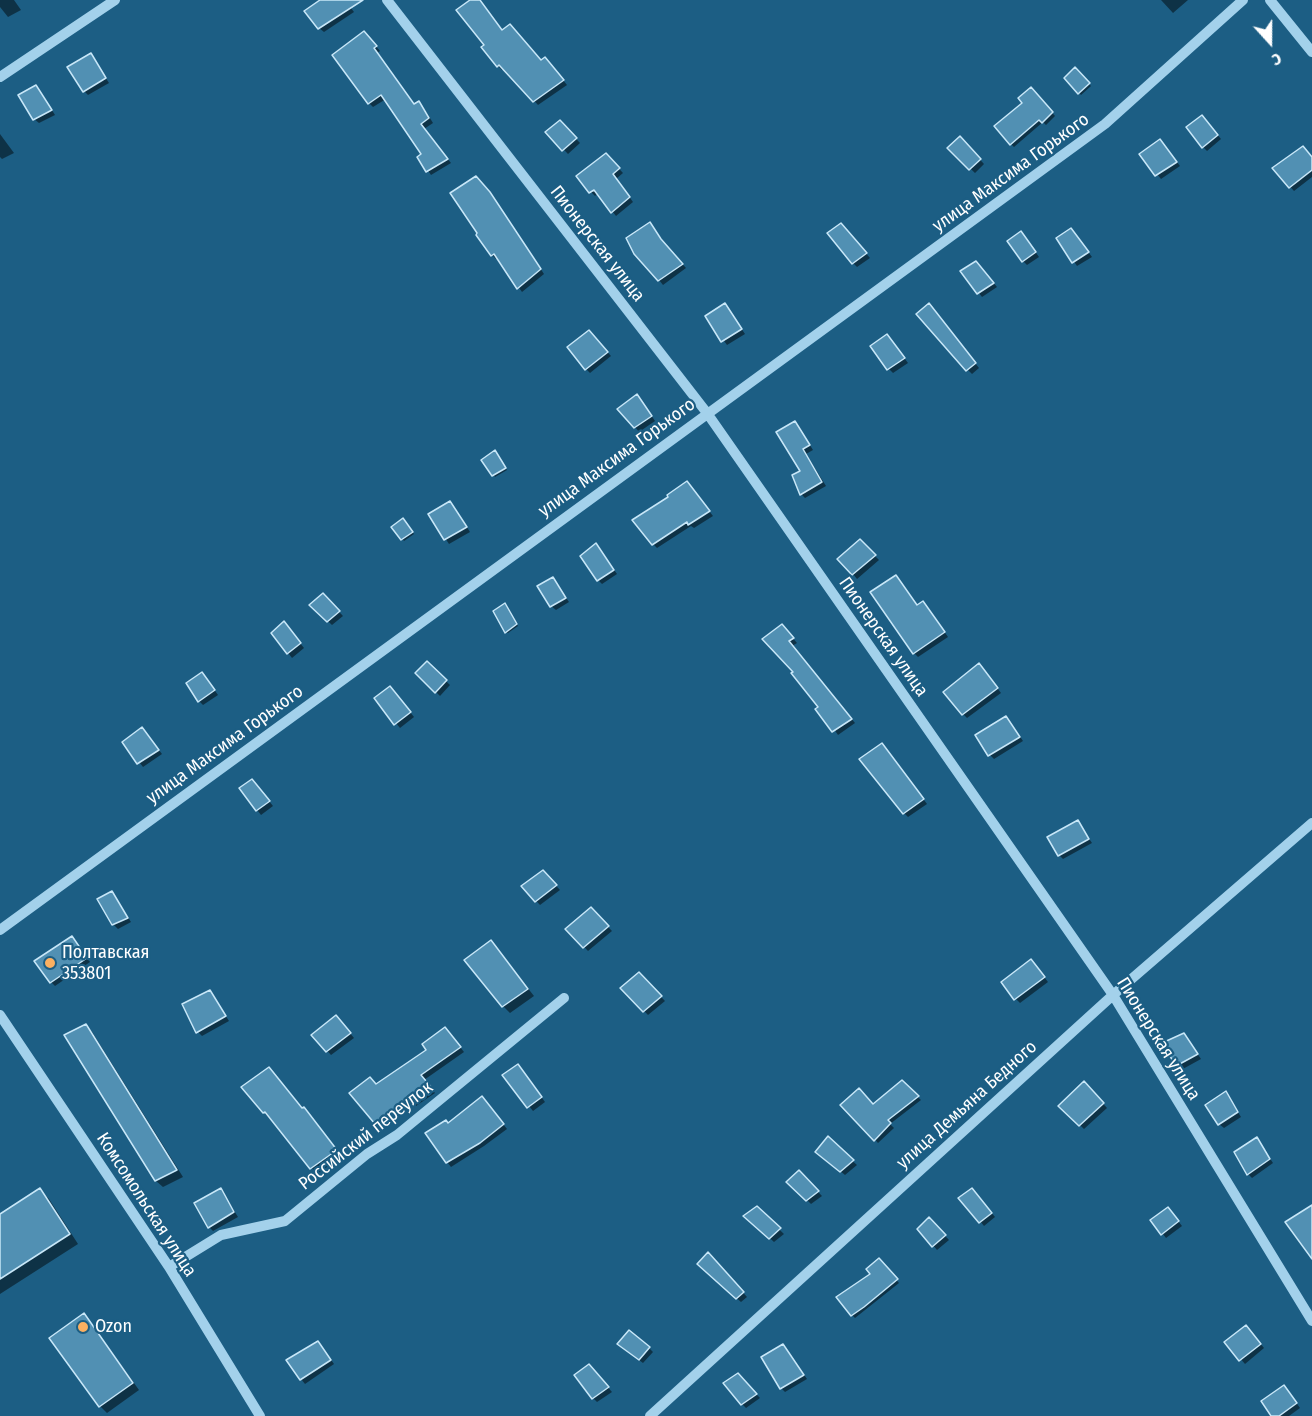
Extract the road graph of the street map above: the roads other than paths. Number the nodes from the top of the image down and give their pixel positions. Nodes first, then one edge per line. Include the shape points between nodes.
1 (115, 0) edge
2 (387, 0) edge
3 (1243, 0) edge
4 (1270, 0) edge
5 (1312, 52) edge
6 (0, 77) edge
7 (707, 413) junction
8 (1312, 823) edge
9 (0, 930) edge
10 (1113, 994) junction
11 (564, 998) dead end
12 (0, 1015) edge
13 (169, 1267) junction
14 (1312, 1320) edge
15 (260, 1416) edge
16 (650, 1416) edge

1 - 6 street
2 - 7 street, Пионерская улица
3 - 7 street, улица Максима Горького via 1105,124
4 - 5 street
7 - 9 street, улица Максима Горького
7 - 10 street, Пионерская улица
8 - 10 street, улица Демьяна Бедного
10 - 14 street, Пионерская улица
10 - 16 street, улица Демьяна Бедного
11 - 13 street, Российский переулок via 285,1221 221,1235
12 - 13 street, Комсомольская улица
13 - 15 street, Комсомольская улица

